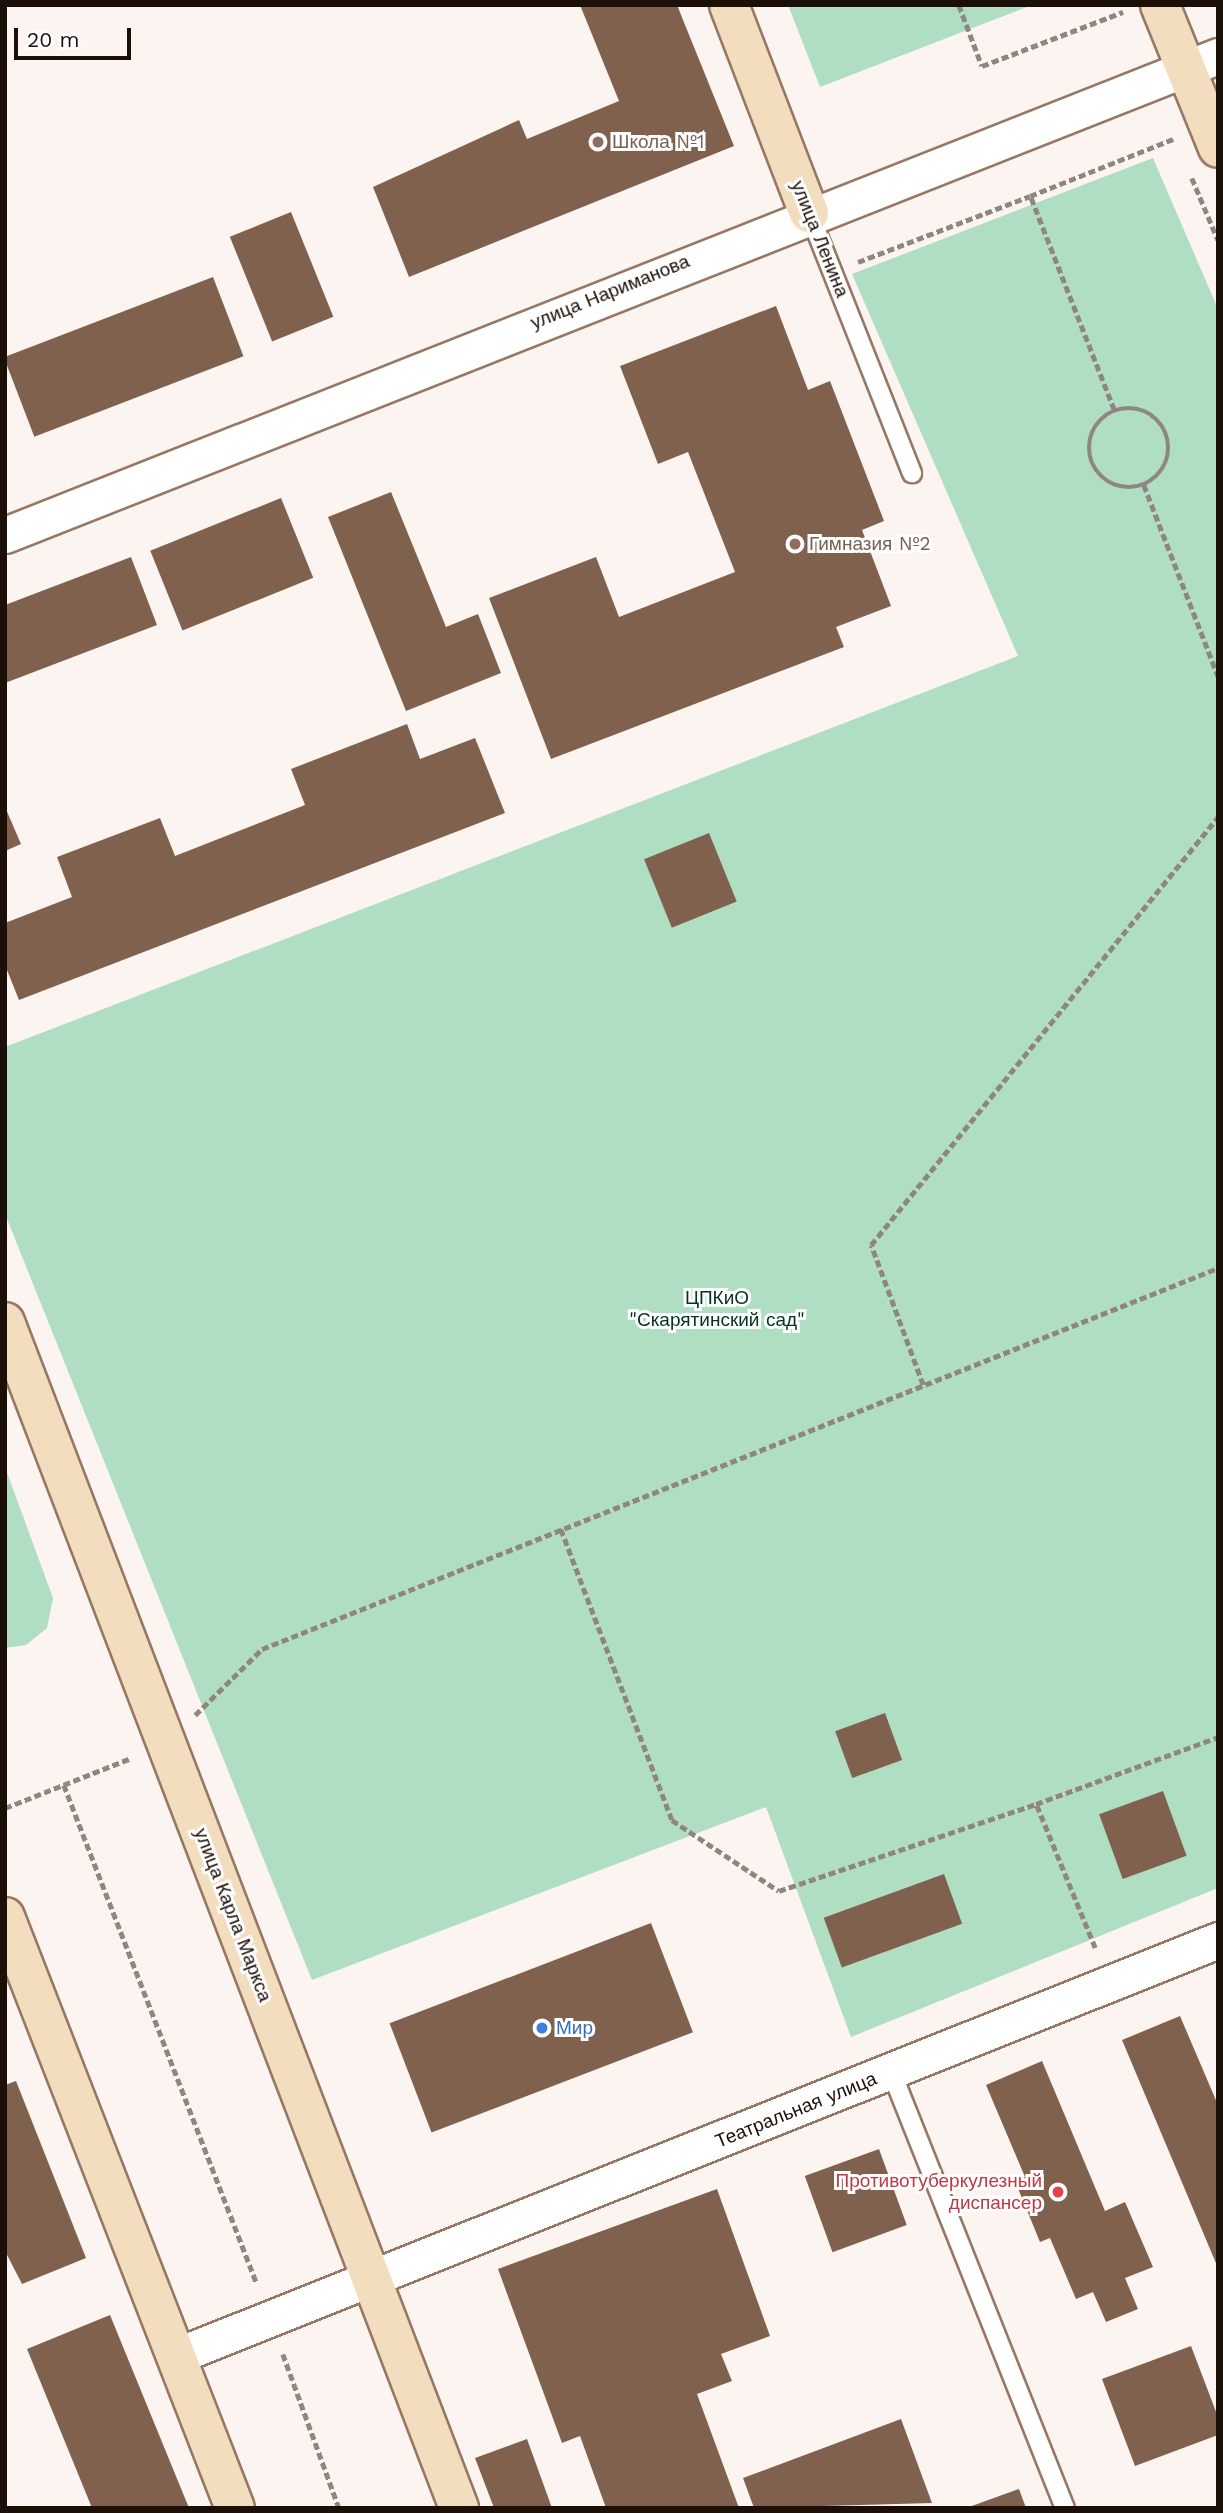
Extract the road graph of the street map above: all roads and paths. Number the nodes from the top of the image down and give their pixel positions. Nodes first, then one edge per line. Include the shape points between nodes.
1 (729, 5) edge
2 (959, 5) edge
3 (1147, 7) edge
4 (1202, 63) edge
5 (1213, 136) edge
6 (1030, 195) junction
7 (809, 213) junction
8 (832, 272) junction
9 (1114, 410) junction
10 (912, 473) dead end
11 (1144, 485) junction
12 (5, 536) edge
13 (1218, 676) edge
14 (1218, 817) edge
15 (1218, 1268) edge
16 (5, 1322) edge
17 (923, 1385) junction
18 (561, 1529) junction
19 (1218, 1737) edge
20 (167, 1744) junction
21 (64, 1785) junction
22 (1036, 1804) junction
23 (5, 1808) edge
24 (5, 1917) edge
25 (1218, 1940) edge
26 (1110, 1983) junction
27 (891, 2071) junction
28 (375, 2280) junction
29 (271, 2320) junction
30 (181, 2354) junction
31 (235, 2508) edge
32 (339, 2508) edge
33 (459, 2508) edge
34 (1065, 2508) edge

1 - 7 main road, улица Ленина
2 - 3 path via 982,66
3 - 4 main road
4 - 5 main road
4 - 7 street, улица Нариманова
5 - 6 path
6 - 8 path
6 - 9 path
7 - 8 lane, улица Ленина
7 - 12 street, улица Нариманова
8 - 10 lane, улица Ленина
9 - 11 path via 1089,440 1093,467 1115,486
9 - 11 path via 1141,409 1169,438 1166,466
11 - 13 path
14 - 17 path via 871,1245
15 - 17 path
16 - 20 main road, улица Карла Маркса
17 - 18 path
18 - 20 path via 262,1648
18 - 22 path via 672,1820 779,1891
19 - 22 path
20 - 21 path
20 - 28 main road, улица Карла Маркса
21 - 23 path
21 - 29 path
22 - 26 path
24 - 30 main road
25 - 26 street, Театральная улица
26 - 27 street, Театральная улица
27 - 28 street, Театральная улица
27 - 34 lane
28 - 29 street, Театральная улица
28 - 33 main road, улица Карла Маркса
29 - 30 street, Театральная улица
29 - 32 path
30 - 31 main road

